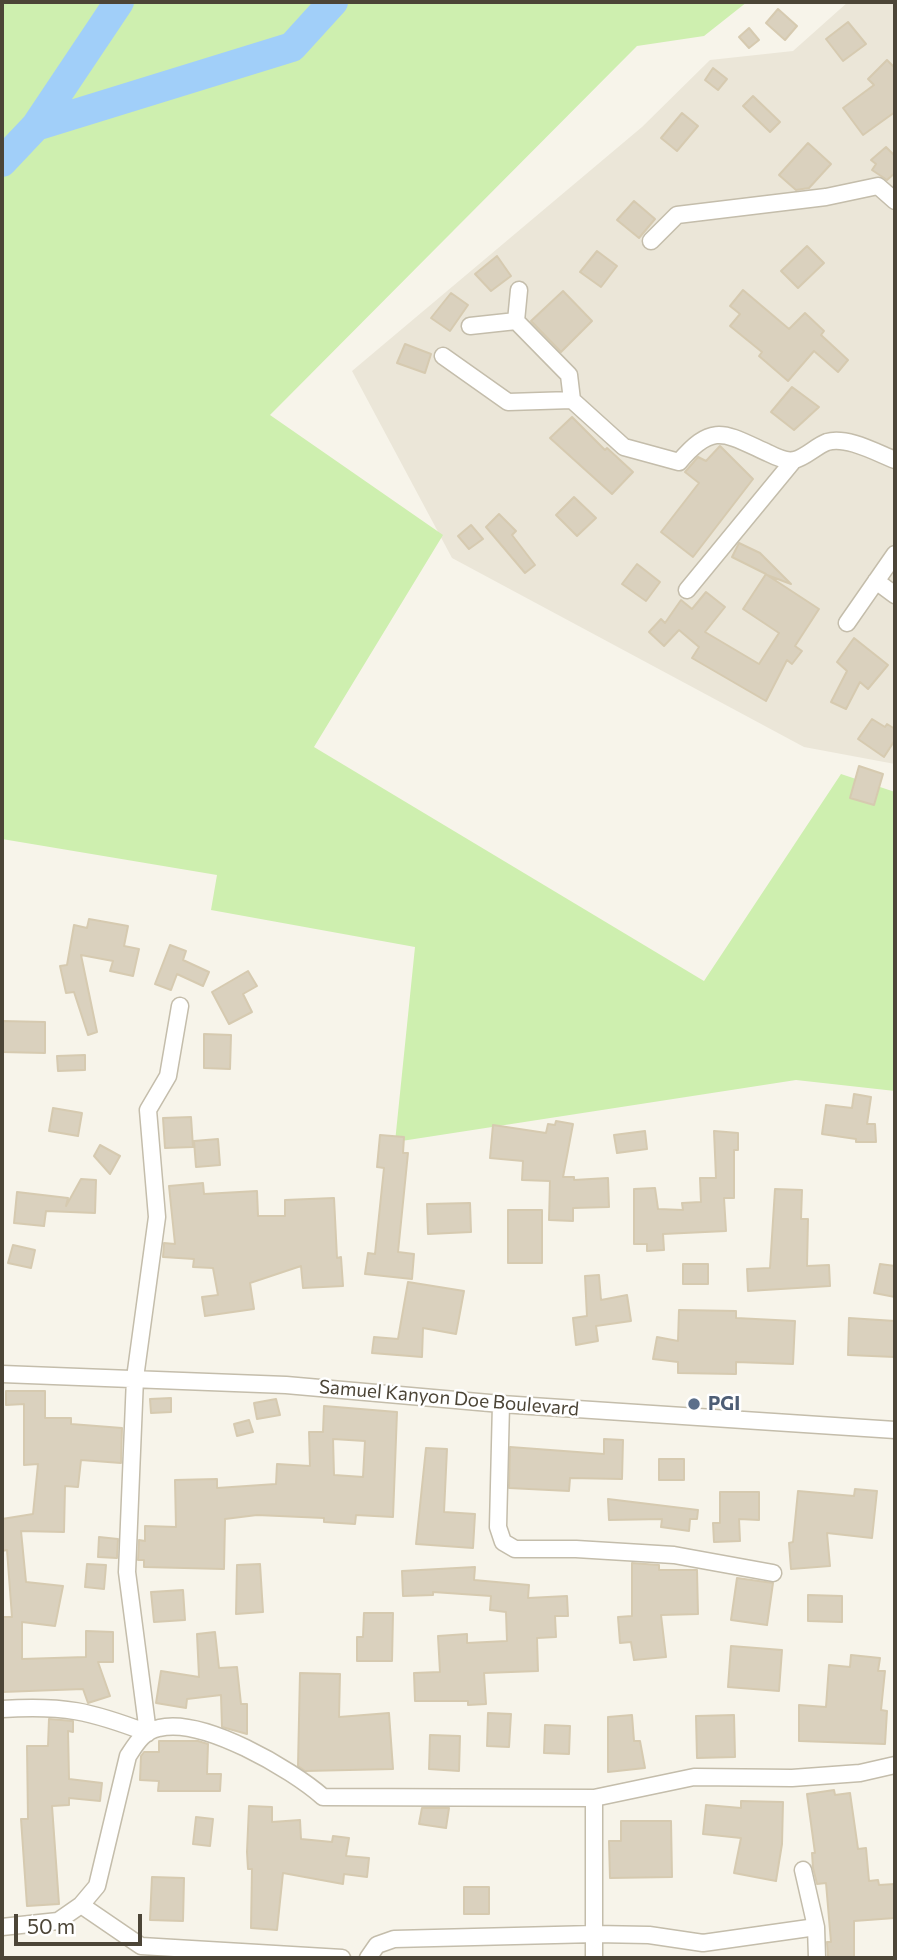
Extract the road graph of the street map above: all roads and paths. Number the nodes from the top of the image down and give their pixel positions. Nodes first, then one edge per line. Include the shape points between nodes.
1 (895, 201) edge
2 (651, 241) dead end
3 (519, 290) dead end
4 (516, 321) junction
5 (470, 326) dead end
6 (443, 356) dead end
7 (572, 400) junction
8 (794, 460) junction
9 (895, 460) edge
10 (895, 554) edge
11 (876, 581) junction
12 (687, 590) dead end
13 (895, 595) edge
14 (847, 623) dead end
15 (180, 1006) dead end
16 (2, 1374) edge
17 (135, 1378) junction
18 (501, 1404) junction
19 (895, 1430) edge
20 (773, 1573) dead end
21 (2, 1709) edge
22 (148, 1732) junction
23 (895, 1765) edge
24 (594, 1798) junction
25 (803, 1870) dead end
26 (81, 1905) junction
27 (2, 1927) edge
28 (816, 1927) junction
29 (595, 1934) junction
30 (342, 1958) edge
31 (368, 1958) edge
32 (594, 1958) edge
33 (817, 1958) edge

1 - 2 street via 878,186 677,215
3 - 4 street
4 - 5 street
4 - 7 street via 569,375
6 - 7 street via 508,402
7 - 8 street via 624,447 667,460 679,462 697,441 711,434
8 - 9 street via 831,441
8 - 12 street
10 - 11 street
11 - 13 street
11 - 14 street
15 - 17 street via 168,1076 148,1110 157,1217
16 - 17 street, Samuel Kanyon Doe Boulevard
17 - 18 street, Samuel Kanyon Doe Boulevard via 286,1385
17 - 22 street via 127,1572
18 - 19 street, Samuel Kanyon Doe Boulevard
18 - 20 street via 498,1527 503,1542 515,1549 674,1555
21 - 22 street via 43,1706 89,1711
22 - 24 street via 160,1727 207,1731 301,1778 323,1797
22 - 26 street via 128,1756 97,1886
23 - 24 street via 860,1773 792,1778 695,1777
24 - 29 street
25 - 28 street
26 - 27 street via 58,1921
26 - 30 street via 141,1946
28 - 29 street via 703,1943
28 - 33 street
29 - 31 street via 394,1939 377,1945
29 - 32 street

